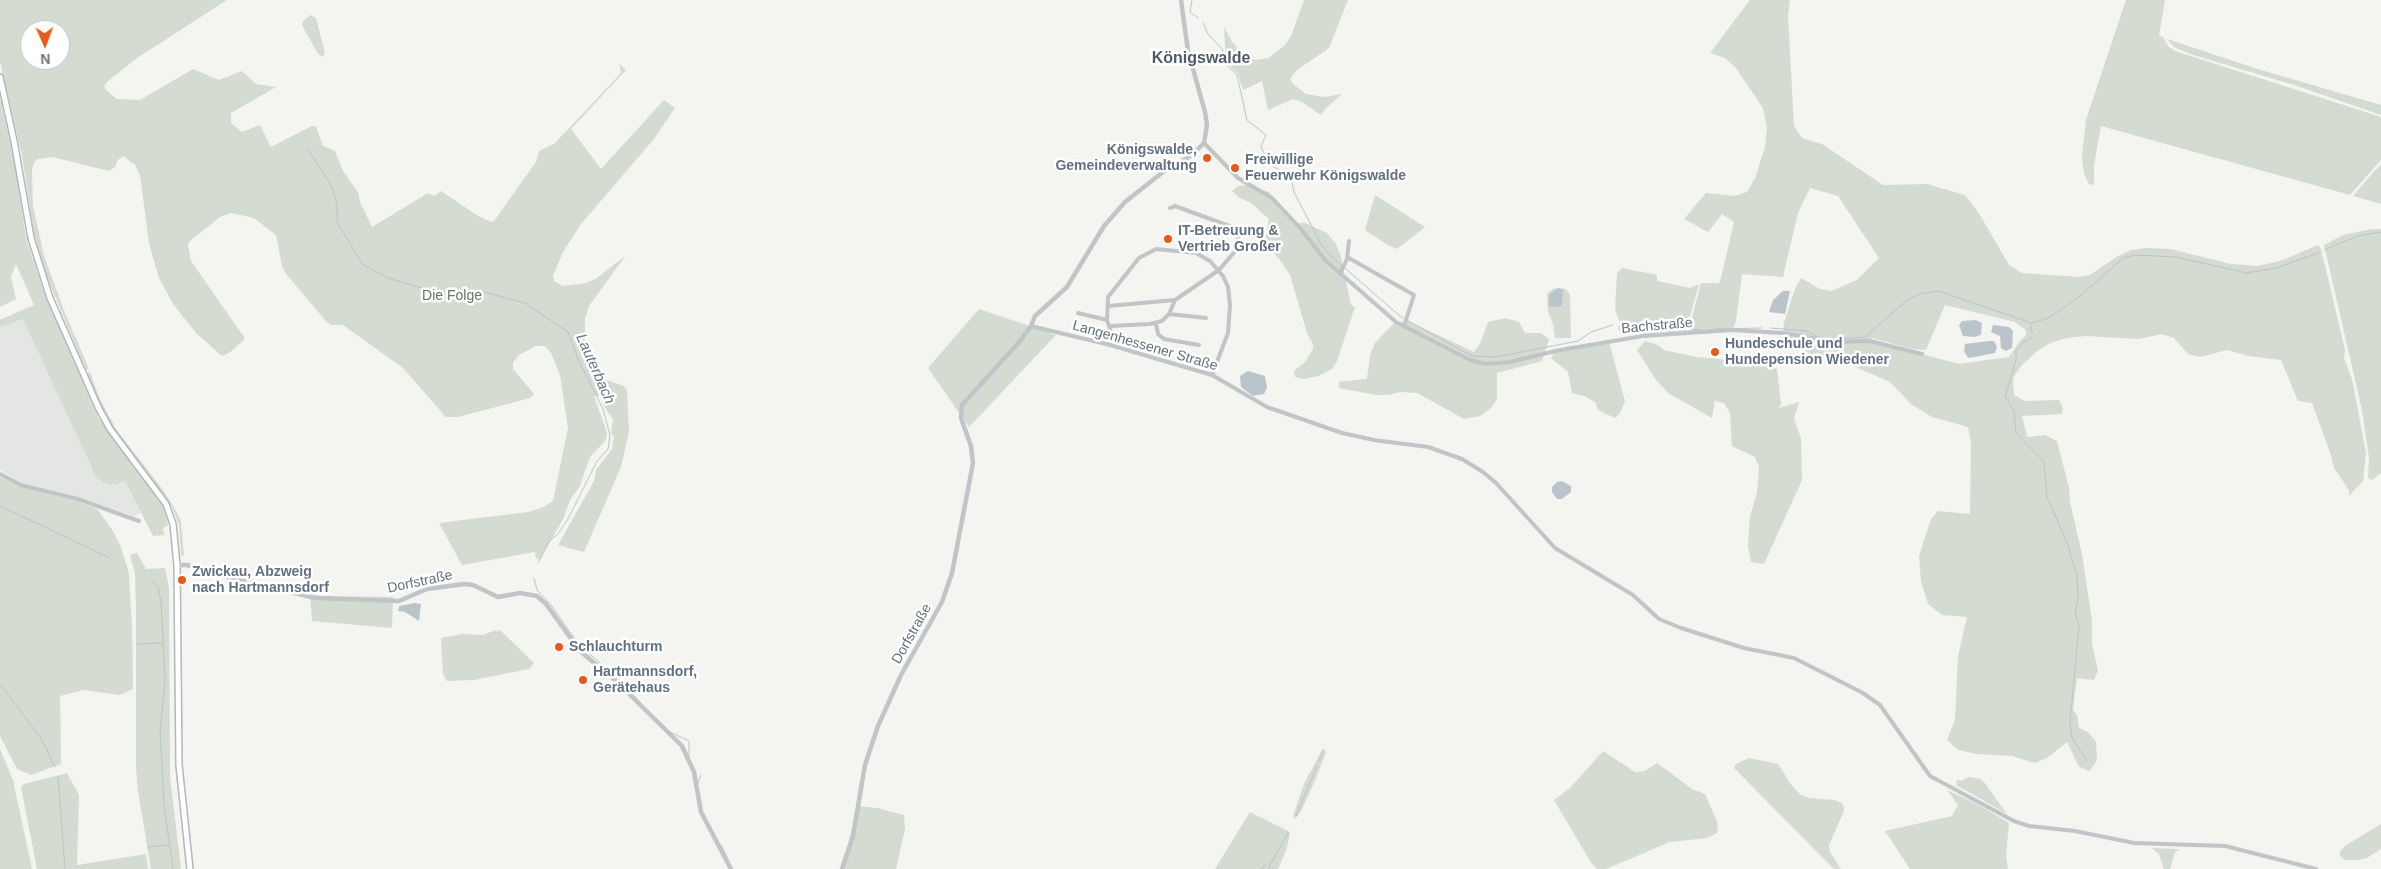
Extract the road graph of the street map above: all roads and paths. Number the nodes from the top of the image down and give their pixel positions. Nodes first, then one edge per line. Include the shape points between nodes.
1 (1181, 0) edge
2 (0, 78) edge
3 (1204, 143) junction
4 (1170, 208) dead end
5 (1349, 241) dead end
6 (1348, 257) junction
7 (1219, 270) junction
8 (1340, 274) junction
9 (1175, 300) junction
10 (1108, 306) junction
11 (1078, 313) dead end
12 (1168, 314) junction
13 (1206, 318) dead end
14 (1108, 320) junction
15 (1156, 324) junction
16 (1404, 324) junction
17 (1031, 326) junction
18 (1110, 326) junction
19 (1110, 345) junction
20 (1199, 345) dead end
21 (1922, 354) dead end
22 (1212, 375) junction
23 (0, 474) edge
24 (140, 521) dead end
25 (177, 565) junction
26 (190, 869) edge
27 (731, 869) edge
28 (842, 869) edge
29 (2316, 869) edge

1 - 3 street via 1187,44 1205,112
2 - 25 main road via 42,277 99,409 110,429 166,504 174,529
3 - 8 street, Bachstraße via 1238,178 1272,198
3 - 17 street via 1125,202 1104,226 1067,287 1035,316
4 - 7 street via 1175,206 1234,228 1239,240 1237,249
5 - 6 street
6 - 8 street
6 - 16 street via 1414,295
7 - 9 street
7 - 10 street via 1196,253 1164,249 1148,252 1120,280 1108,297
7 - 22 street via 1228,287 1230,319
8 - 16 street, Bachstraße
9 - 10 street
9 - 12 street
10 - 14 street
11 - 14 street
12 - 13 street
12 - 15 street
14 - 18 street
15 - 18 street
15 - 20 street via 1158,334 1164,339
16 - 21 street, Bachstraße via 1470,360 1485,364 1643,336 1732,330 1783,333 1836,342 1870,340
17 - 19 street, Langenhessener Straße
17 - 28 street, Dorfstraße via 962,405 961,418 973,463 952,573 942,602 902,674 878,726 865,765 853,836
18 - 19 street
19 - 22 street, Langenhessener Straße
22 - 29 street, Langenhessener Straße via 1274,410 1352,436 1428,446 1473,465 1496,483 1555,548 1633,595 1658,618 1744,648 1805,662 1863,693 1880,705 1930,776 2014,821 2134,843 2225,846
23 - 24 street via 21,485 78,499
25 - 26 main road via 178,757
25 - 27 street, Dorfstraße via 315,598 399,601 427,589 464,584 498,597 520,593 537,596 580,651 682,746 694,772 700,812

